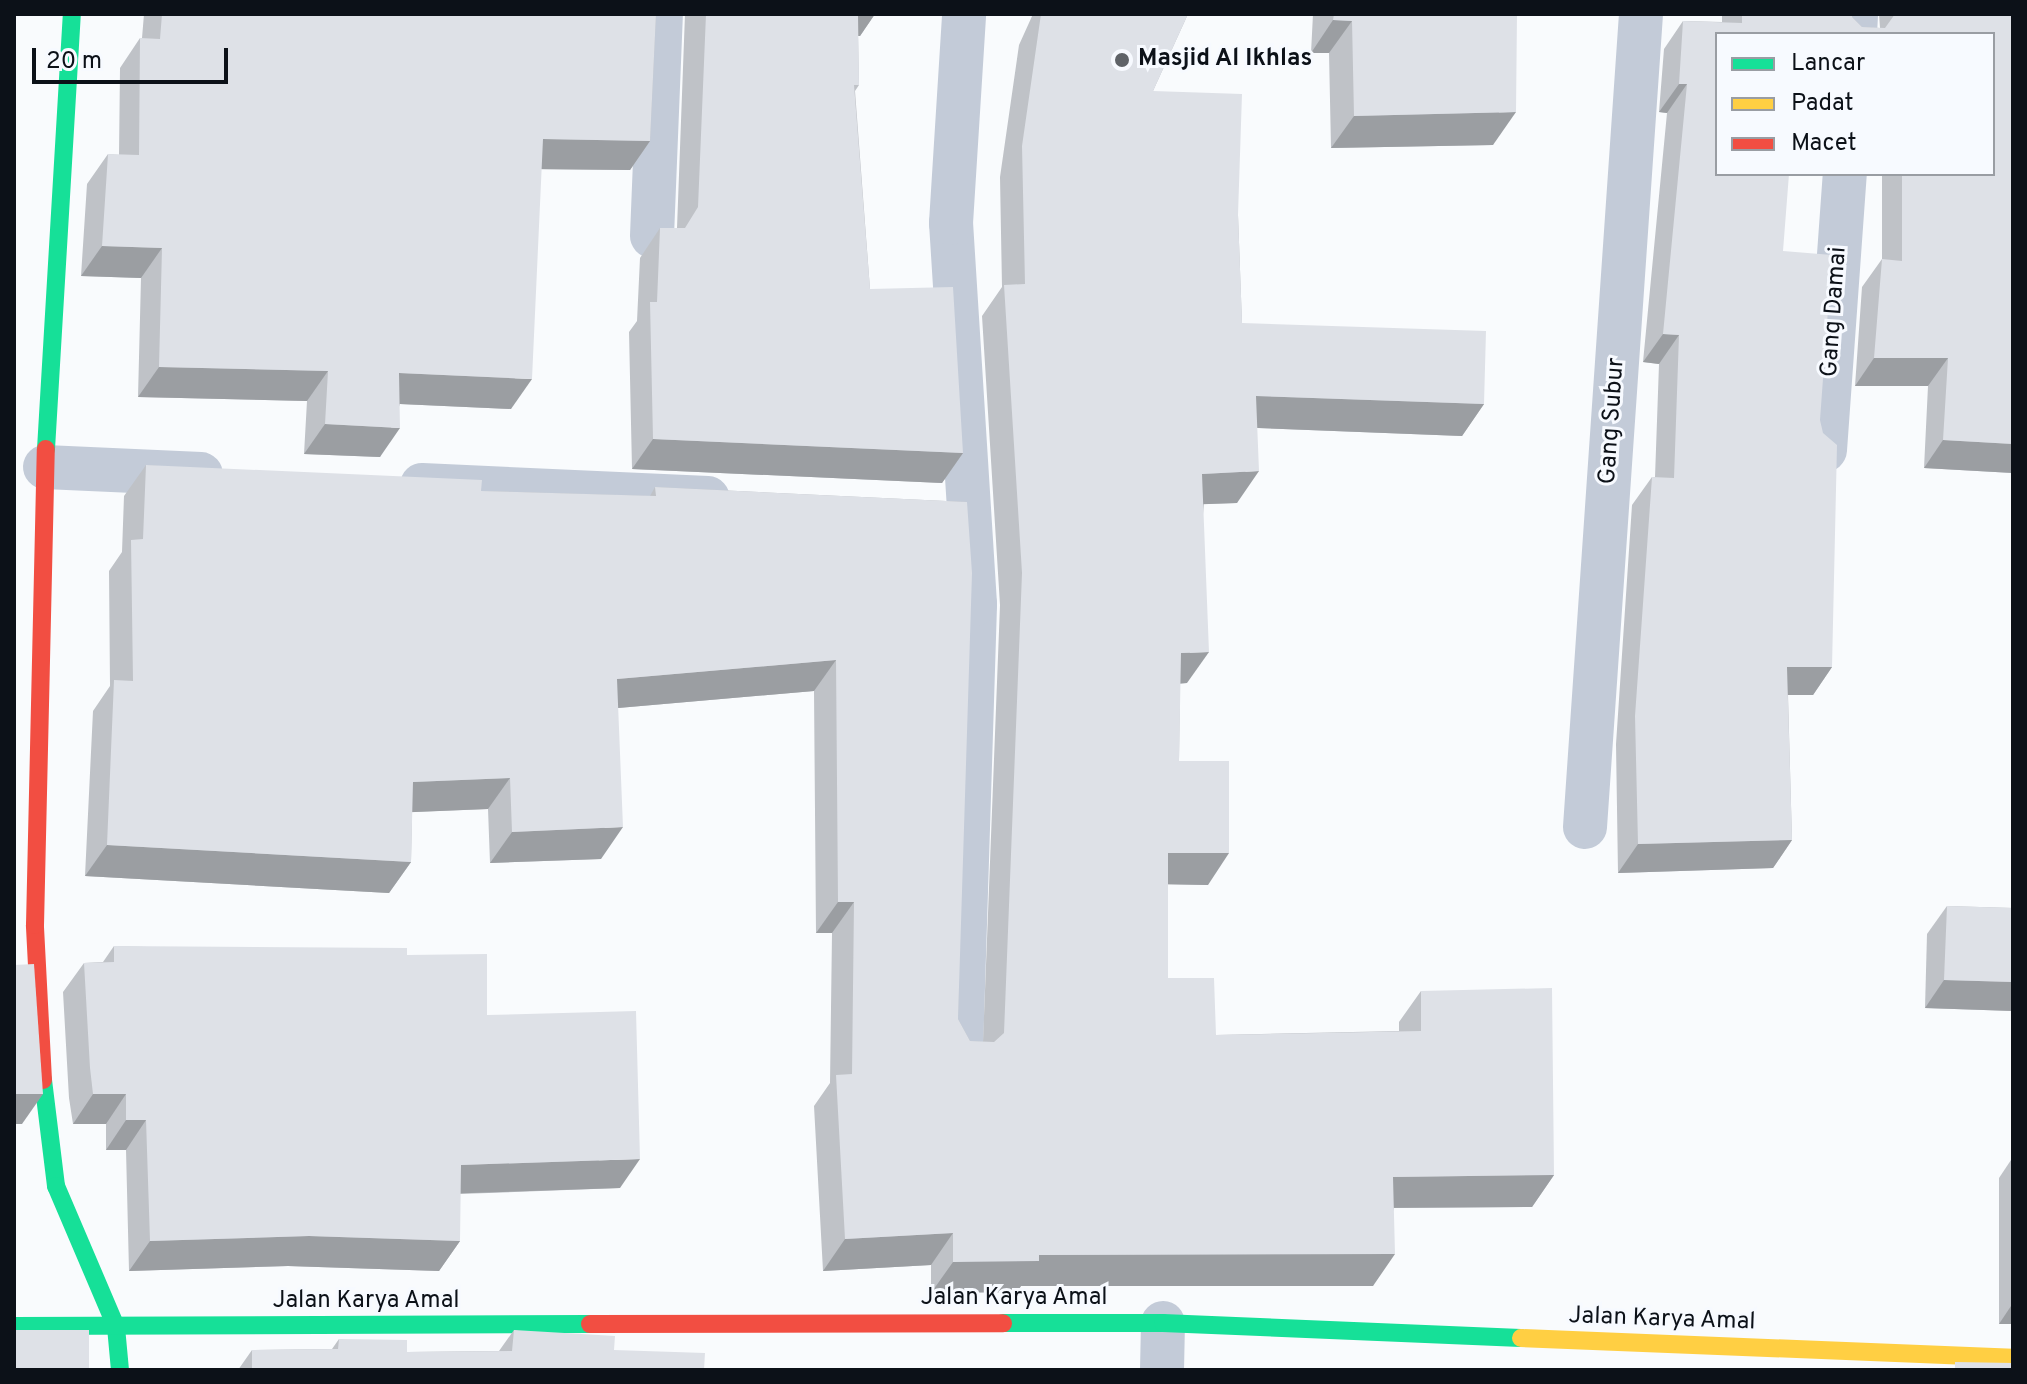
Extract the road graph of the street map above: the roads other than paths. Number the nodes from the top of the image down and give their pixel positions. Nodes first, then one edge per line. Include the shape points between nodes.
1 (72, 14) edge
2 (661, 14) edge
3 (964, 14) edge
4 (1641, 14) edge
5 (1845, 176) edge
6 (652, 236) dead end
7 (1825, 450) edge
8 (45, 467) junction
9 (249, 477) edge
10 (374, 482) edge
11 (751, 500) edge
12 (924, 507) edge
13 (971, 509) junction
14 (1585, 827) dead end
15 (24, 924) edge
16 (961, 1051) edge
17 (1163, 1323) junction
18 (14, 1326) edge
19 (116, 1327) junction
20 (2013, 1358) edge
21 (120, 1370) edge
22 (1162, 1370) edge

1 - 8 street
2 - 6 street
3 - 13 street via 951,223
4 - 14 street, Gang Subur
5 - 7 street, Gang Damai
8 - 9 street
8 - 15 street
10 - 11 street
12 - 13 street
13 - 16 street via 975,604
15 - 19 street via 56,1186
17 - 19 street, Jalan Karya Amal
17 - 20 street, Jalan Karya Amal
17 - 22 street
18 - 19 street, Jalan Karya Amal
19 - 21 street

